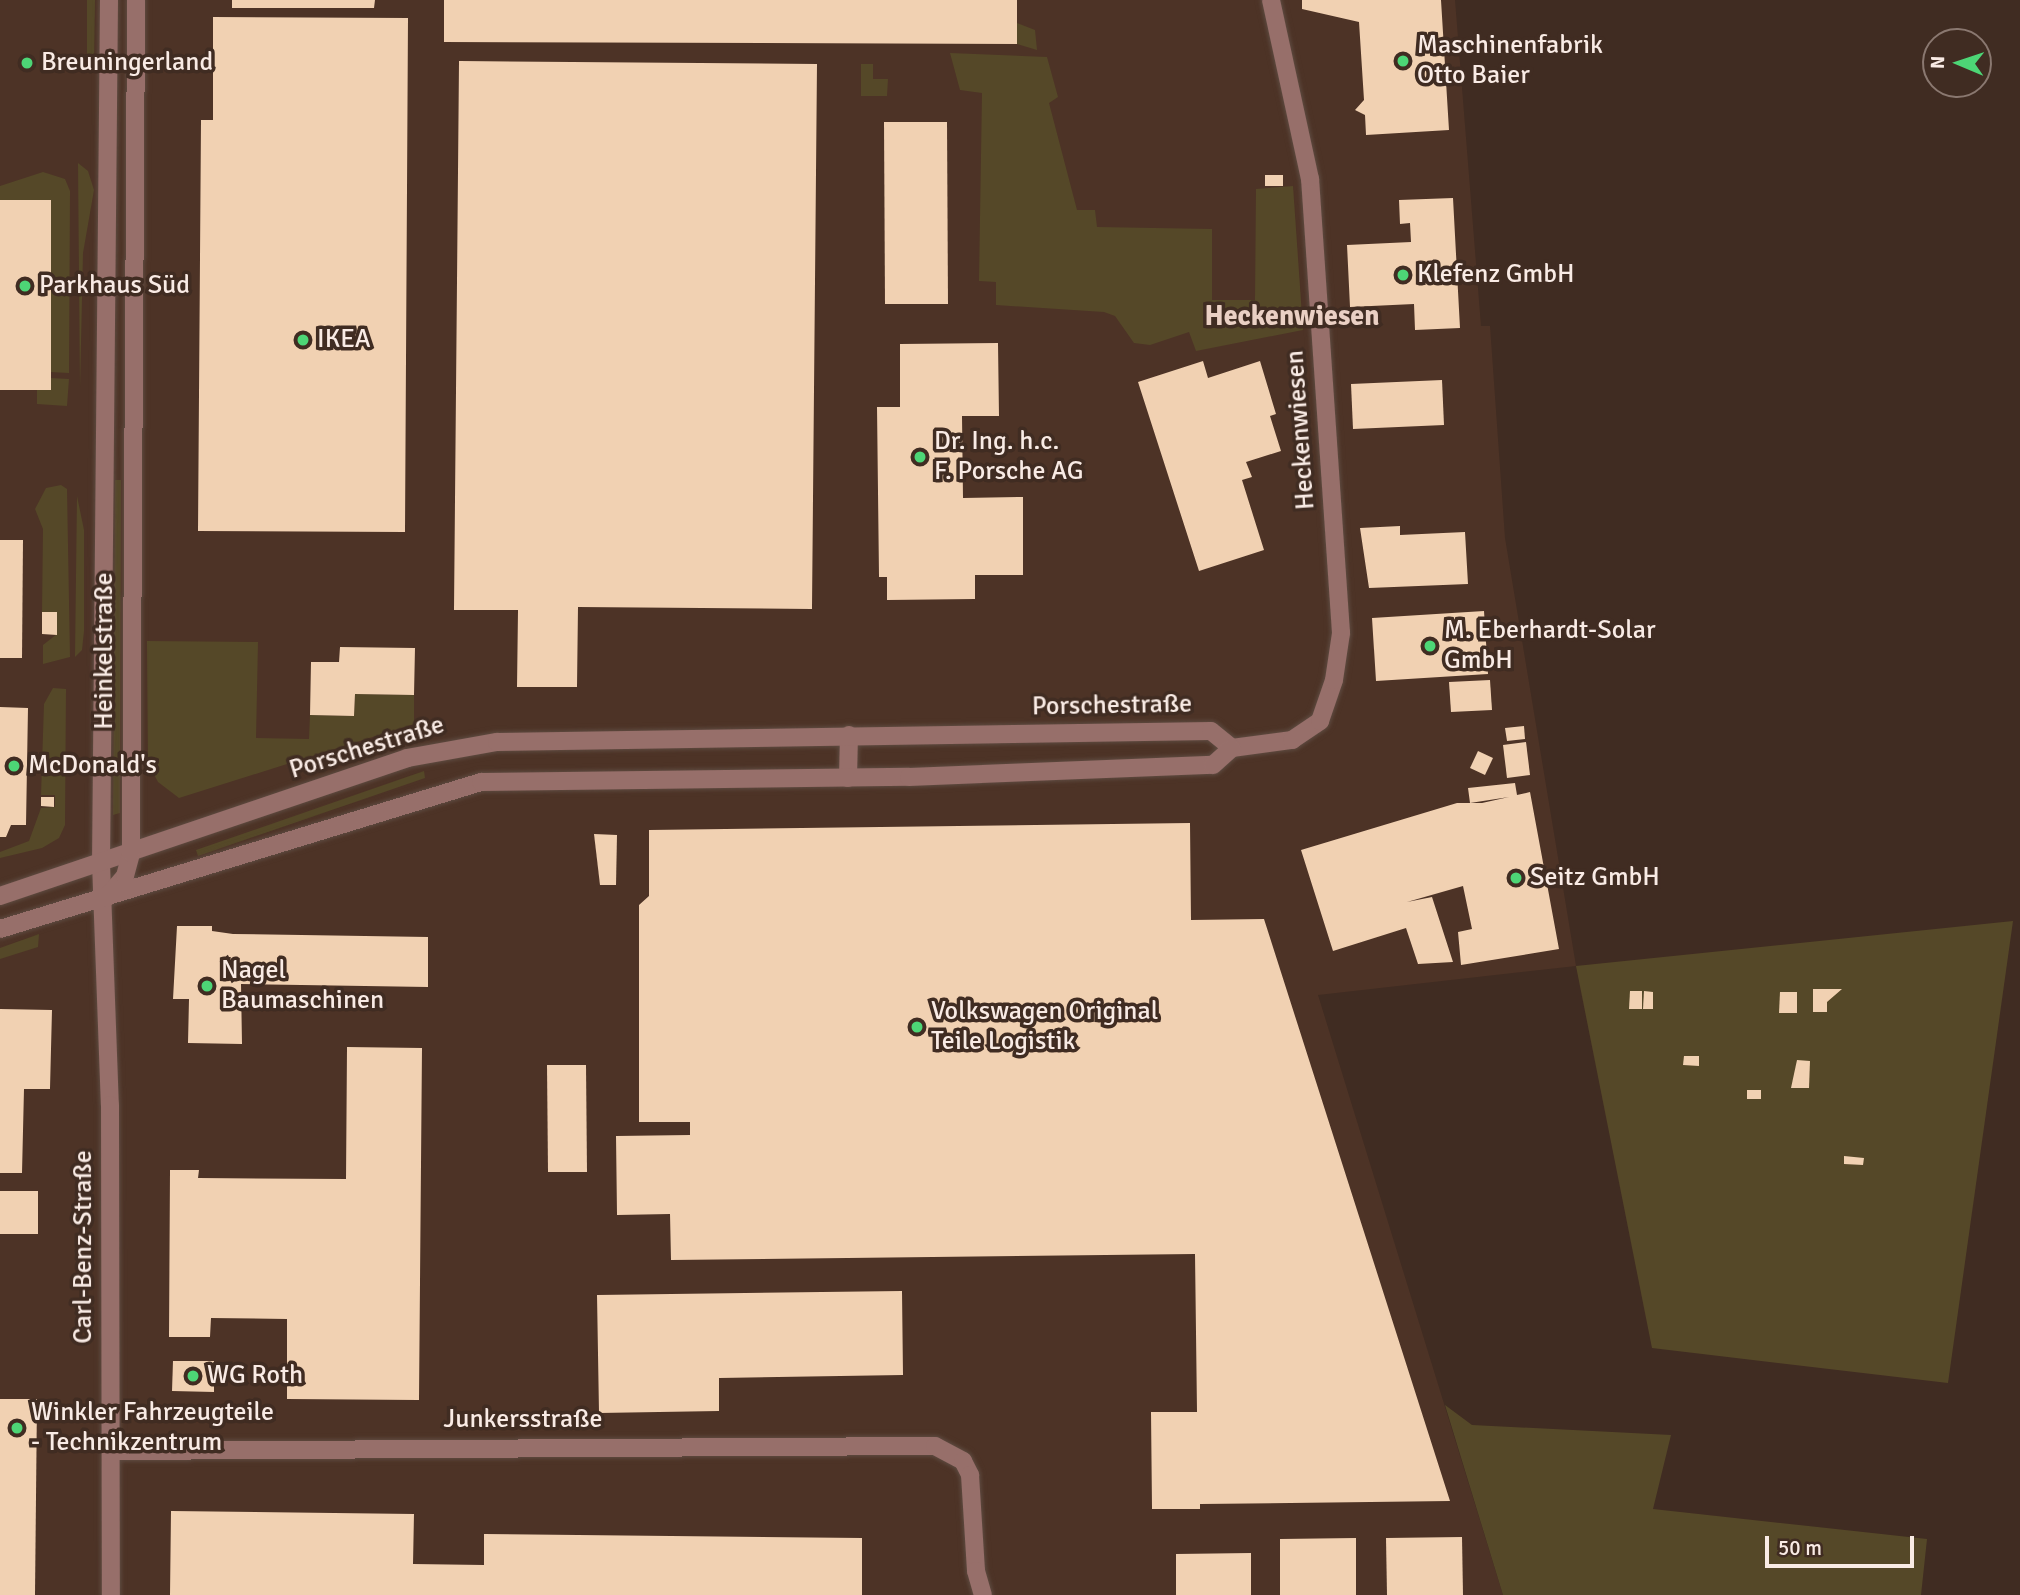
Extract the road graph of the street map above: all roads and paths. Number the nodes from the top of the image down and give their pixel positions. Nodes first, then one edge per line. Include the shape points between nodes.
1 (109, 0) edge
2 (1271, 0) edge
3 (136, 1) edge
4 (849, 735) junction
5 (1231, 748) junction
6 (848, 778) junction
7 (131, 853) junction
8 (101, 863) junction
9 (0, 896) edge
10 (106, 898) junction
11 (0, 929) edge
12 (111, 1451) junction
13 (111, 1595) edge
14 (983, 1595) edge

1 - 3 street, Heinkelstraße
1 - 8 street, Heinkelstraße
2 - 5 street, Heckenwiesen via 1310,179 1341,633 1320,721 1292,740
3 - 7 street, Heinkelstraße
4 - 5 street, Porschestraße via 1211,731
4 - 6 street
4 - 7 street, Porschestraße via 547,739 450,748
5 - 6 street via 1213,765
6 - 10 street via 481,782
7 - 8 street, Porschestraße
7 - 10 street, Heinkelstraße via 125,876
8 - 9 street, Porschestraße
8 - 10 street, Heinkelstraße
10 - 11 street
10 - 12 street, Carl-Benz-Straße
12 - 13 street, Carl-Benz-Straße
12 - 14 street, Junkersstraße via 934,1446 954,1453 970,1475 975,1570

